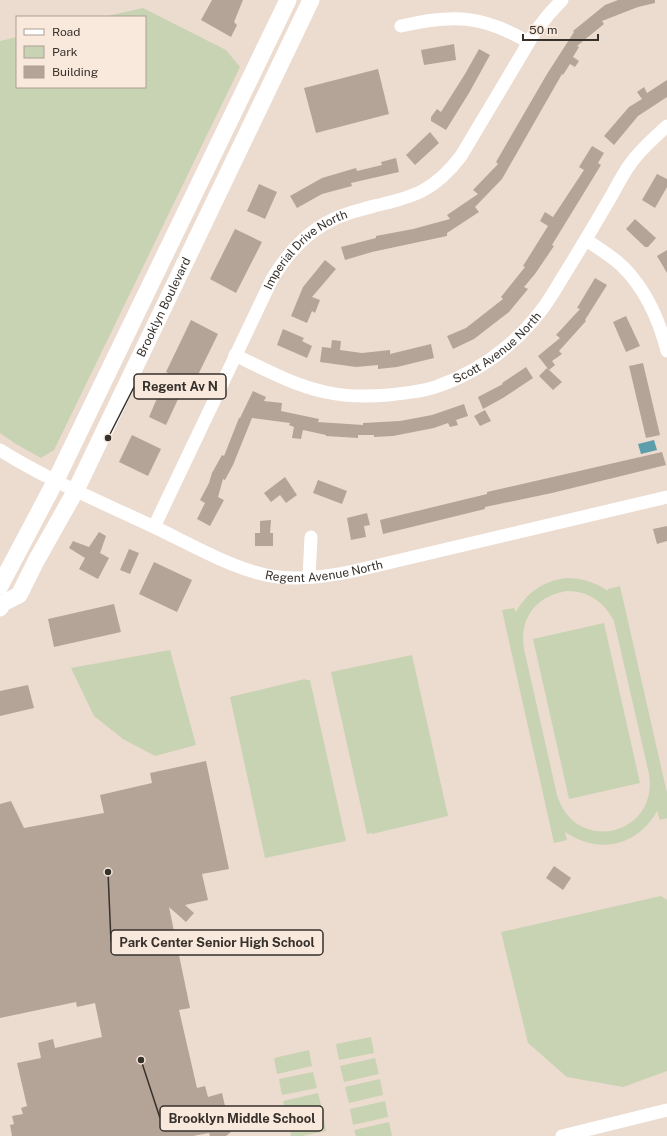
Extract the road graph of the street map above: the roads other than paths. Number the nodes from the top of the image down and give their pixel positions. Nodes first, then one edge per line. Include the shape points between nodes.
1 (288, 0) edge
2 (311, 0) edge
3 (562, 0) edge
4 (401, 26) dead end
5 (528, 42) junction
6 (667, 126) edge
7 (586, 240) junction
8 (667, 351) edge
9 (236, 355) junction
10 (0, 450) edge
11 (56, 480) junction
12 (76, 490) junction
13 (667, 496) edge
14 (154, 527) junction
15 (311, 537) dead end
16 (309, 577) junction
17 (0, 586) edge
18 (1, 600) edge
19 (667, 1110) edge
20 (562, 1136) edge

1 - 11 main road, Brooklyn Boulevard
2 - 12 main road, Brooklyn Boulevard
3 - 5 street, Imperial Drive North via 548,14
4 - 5 street via 448,18 472,19 495,25
5 - 9 street, Imperial Drive North via 449,172 417,195 334,218 315,229 284,260 272,279
6 - 7 street, Scott Avenue North via 631,163
7 - 8 street via 620,264 640,288 656,315
7 - 9 street, Scott Avenue North via 538,316 518,337 481,366 438,387 393,394 346,396 293,382
9 - 14 street, Imperial Drive North
10 - 11 street, Regent Avenue North
11 - 12 street, Regent Avenue North
11 - 17 main road, Brooklyn Boulevard
12 - 14 street, Regent Avenue North
12 - 18 main road, Brooklyn Boulevard via 19,595
13 - 16 street, Regent Avenue North via 354,571
14 - 16 street, Regent Avenue North via 215,557 255,572 279,577
15 - 16 street
19 - 20 street

